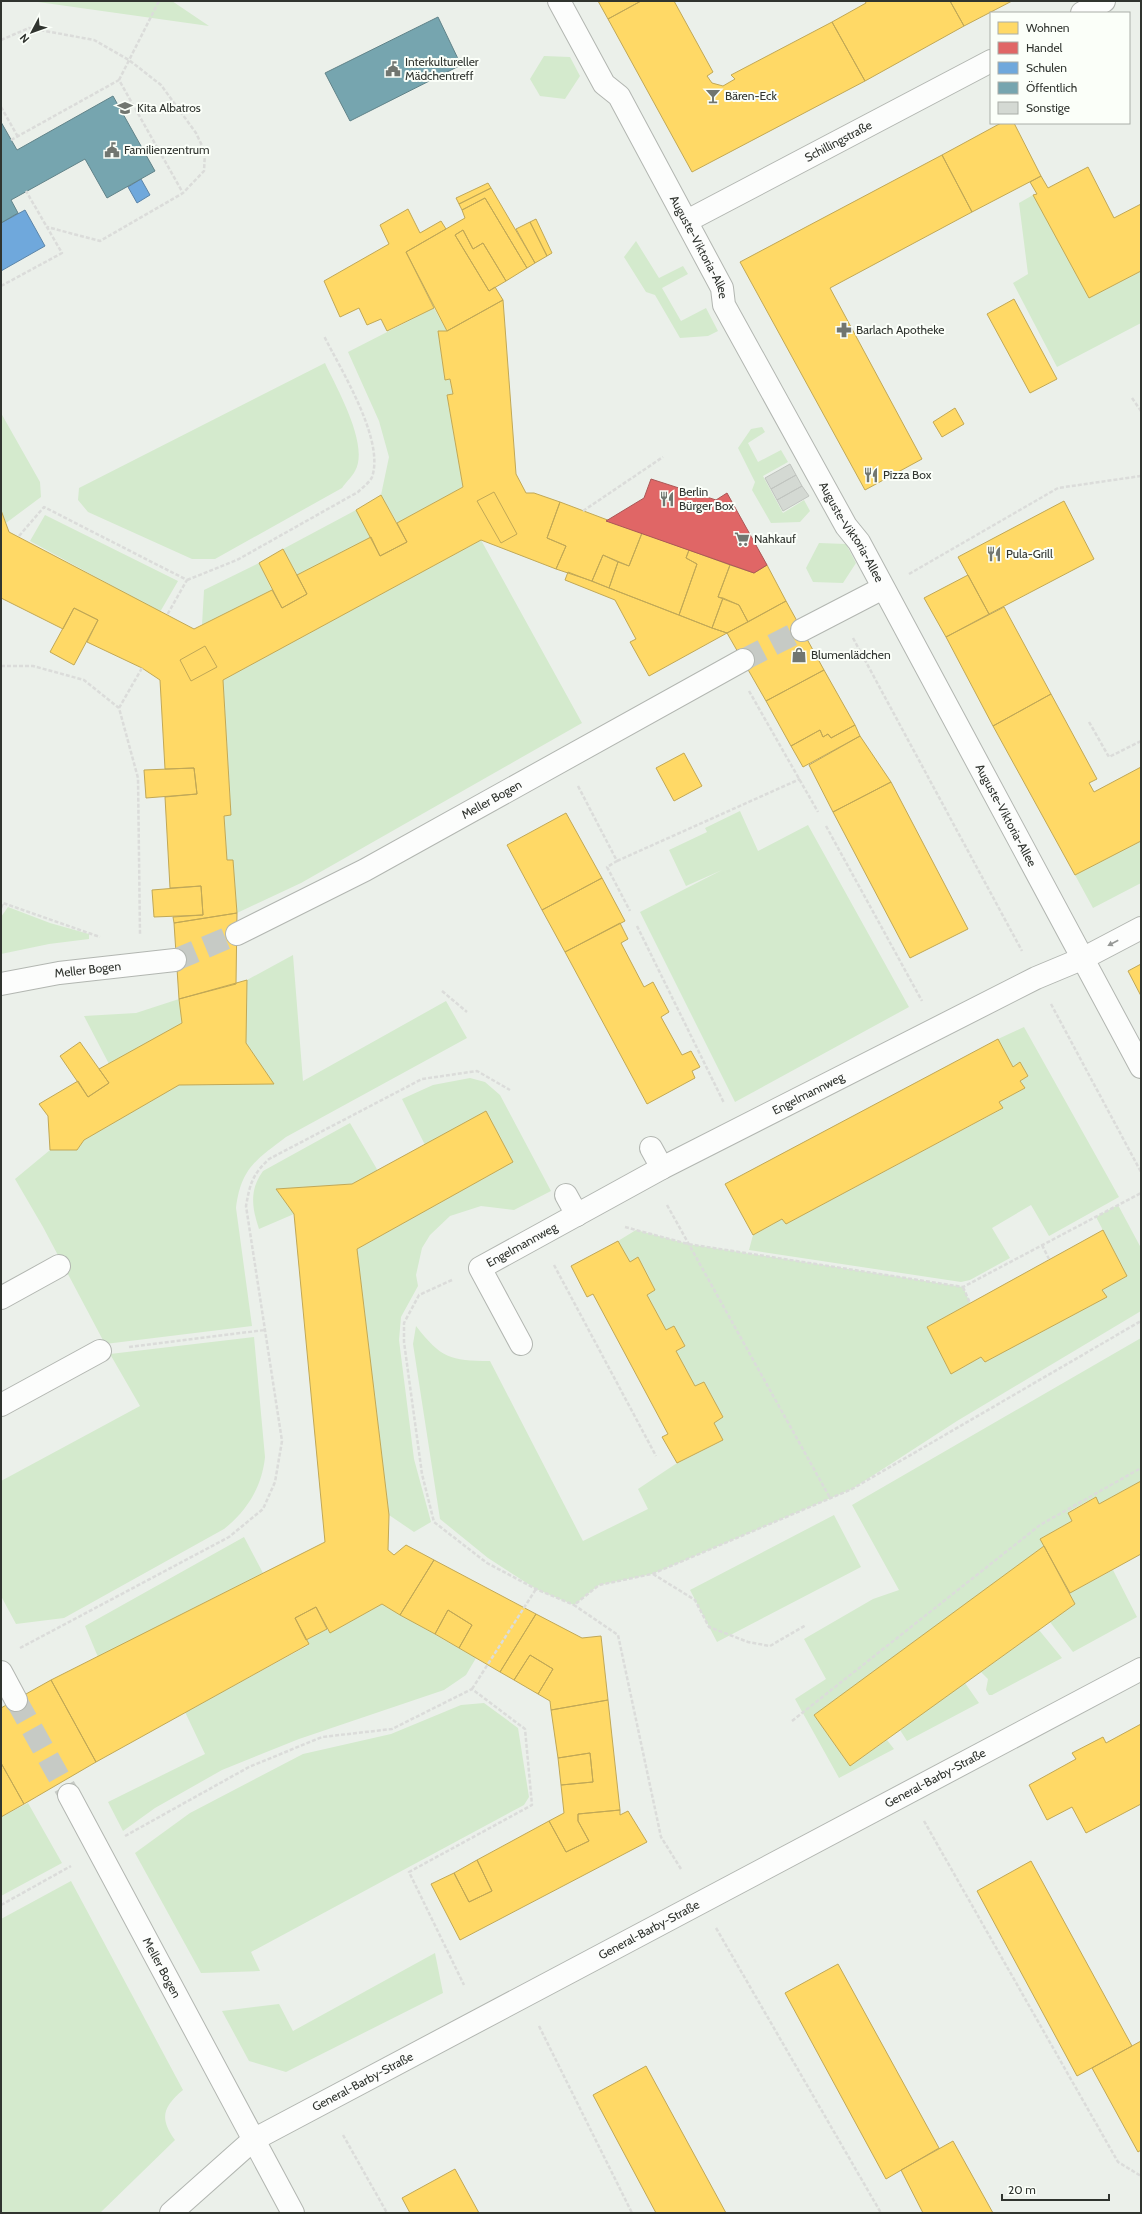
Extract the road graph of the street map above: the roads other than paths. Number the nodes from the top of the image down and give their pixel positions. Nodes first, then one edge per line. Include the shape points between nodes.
1 (559, 1) edge
2 (1104, 1) edge
3 (1084, 12) edge
4 (990, 63) edge
5 (687, 221) junction
6 (884, 588) junction
7 (802, 630) tunnel mouth
8 (743, 660) tunnel mouth
9 (1141, 928) edge
10 (237, 934) tunnel mouth
11 (1084, 958) junction
12 (175, 960) tunnel mouth
13 (1, 984) edge
14 (1141, 1067) edge
15 (651, 1148) dead end
16 (662, 1168) junction
17 (566, 1195) dead end
18 (577, 1215) junction
19 (59, 1266) dead end
20 (1, 1298) edge
21 (521, 1344) dead end
22 (100, 1351) road end
23 (1, 1405) edge
24 (1141, 1669) edge
25 (1, 1672) edge
26 (16, 1700) tunnel mouth
27 (69, 1795) tunnel mouth
28 (253, 2140) junction
29 (171, 2213) edge
30 (293, 2213) edge

1 - 5 street, Auguste-Viktoria-Allee via 604,84 618,96
2 - 3 street
4 - 5 street, Schillingstraße
5 - 6 street, Auguste-Viktoria-Allee via 722,288 724,305 846,526 859,542
6 - 7 street
6 - 11 street, Auguste-Viktoria-Allee
8 - 10 street, Meller Bogen via 365,870
9 -> 11 street, Engelmannweg
11 - 14 street, Auguste-Viktoria-Allee
11 - 16 street, Engelmannweg via 1036,978
12 - 13 street, Meller Bogen via 59,973
15 - 16 street
16 - 18 street, Engelmannweg
17 - 18 street
18 - 21 street, Engelmannweg via 480,1268
19 - 20 street
22 - 23 street
24 - 28 street, General-Barby-Straße
25 - 26 street
27 - 28 street, Meller Bogen
28 - 29 street, General-Barby-Straße
28 - 30 street, Meller Bogen

